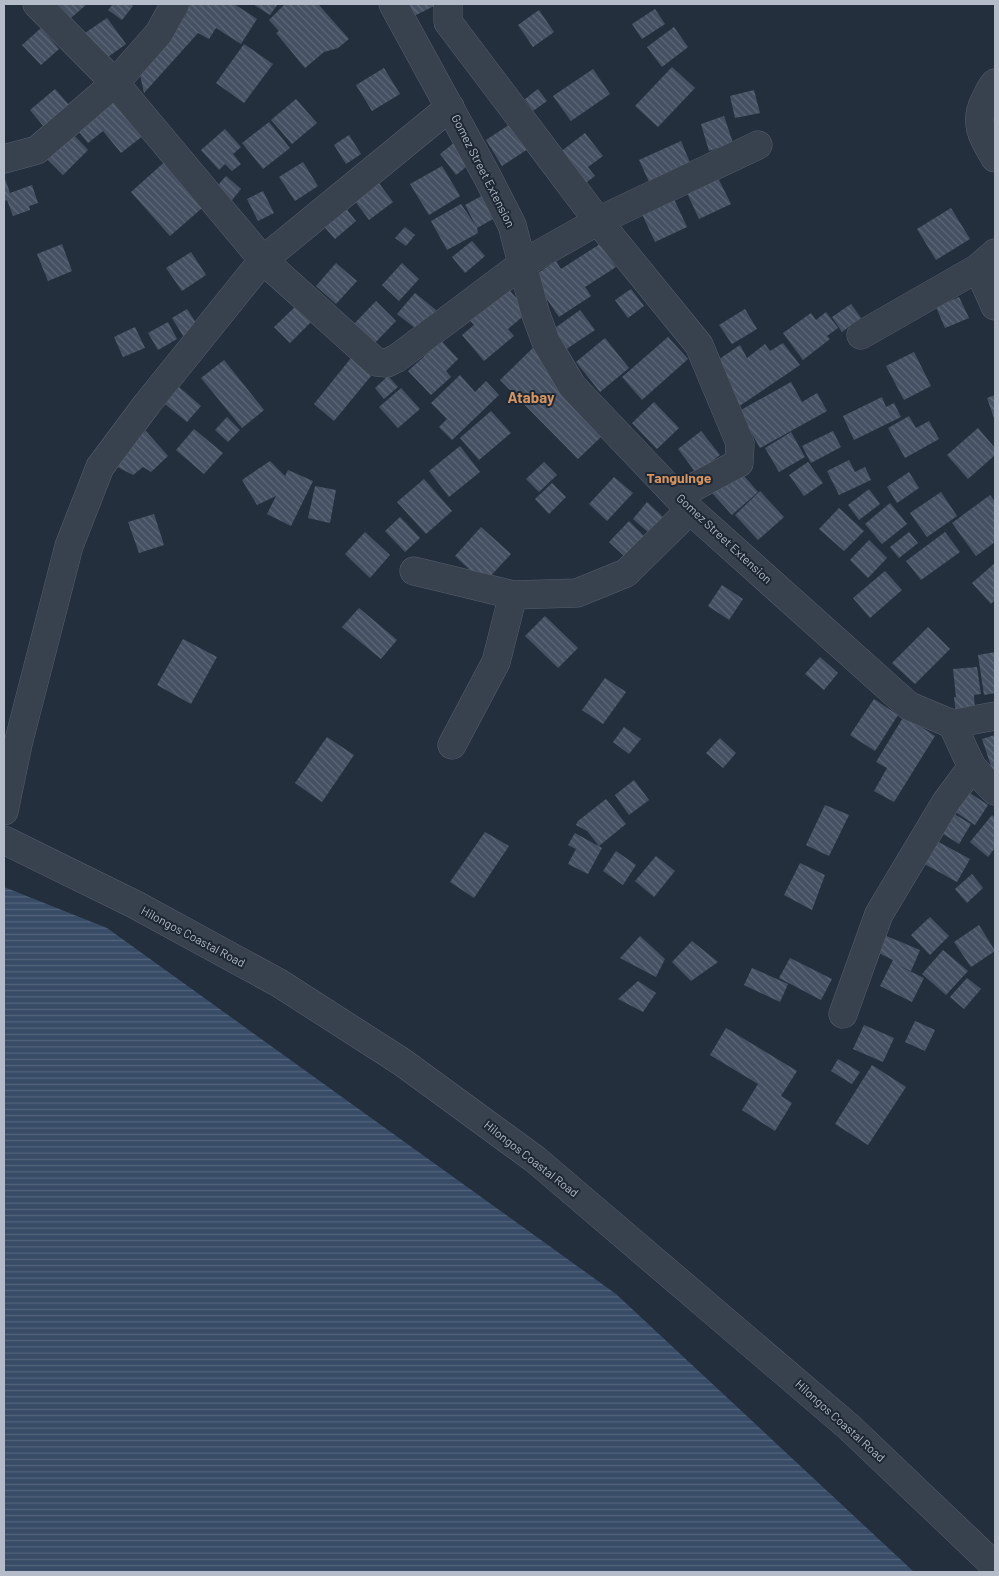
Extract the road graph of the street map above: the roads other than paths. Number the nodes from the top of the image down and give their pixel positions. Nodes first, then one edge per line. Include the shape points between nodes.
1 (37, 4) edge
2 (175, 4) edge
3 (393, 4) edge
4 (448, 4) edge
5 (115, 83) junction
6 (995, 83) edge
7 (450, 107) junction
8 (758, 146) dead end
9 (995, 158) edge
10 (4, 159) edge
11 (598, 222) junction
12 (263, 260) junction
13 (987, 260) edge
14 (522, 264) junction
15 (995, 306) edge
16 (861, 335) dead end
17 (684, 503) junction
18 (414, 571) dead end
19 (513, 595) junction
20 (995, 716) edge
21 (952, 724) junction
22 (452, 744) dead end
23 (972, 767) junction
24 (995, 791) edge
25 (4, 811) edge
26 (4, 840) edge
27 (843, 1014) dead end
28 (995, 1566) edge

1 - 5 street
2 - 5 street via 158,33
3 - 7 street, Gomez Street Extension
4 - 11 street via 448,22
5 - 10 street via 37,150
5 - 12 street
6 - 9 street via 979,117 981,130
7 - 12 street
7 - 14 street, Gomez Street Extension via 512,225
8 - 11 street
11 - 14 street
11 - 17 street via 699,345 740,443 739,463
12 - 14 street via 376,362 387,363
12 - 25 street via 100,467 69,546
13 - 15 street
13 - 16 street
14 - 17 street, Gomez Street Extension via 546,342 572,386
17 - 19 street via 626,573 578,593
17 - 21 street, Gomez Street Extension via 909,706
18 - 19 street
19 - 22 street via 496,662
20 - 21 street
21 - 23 street
23 - 24 street
23 - 27 street via 946,802 879,914
26 - 28 street, Hilongos Coastal Road via 136,905 279,983 410,1067 565,1184 849,1427

